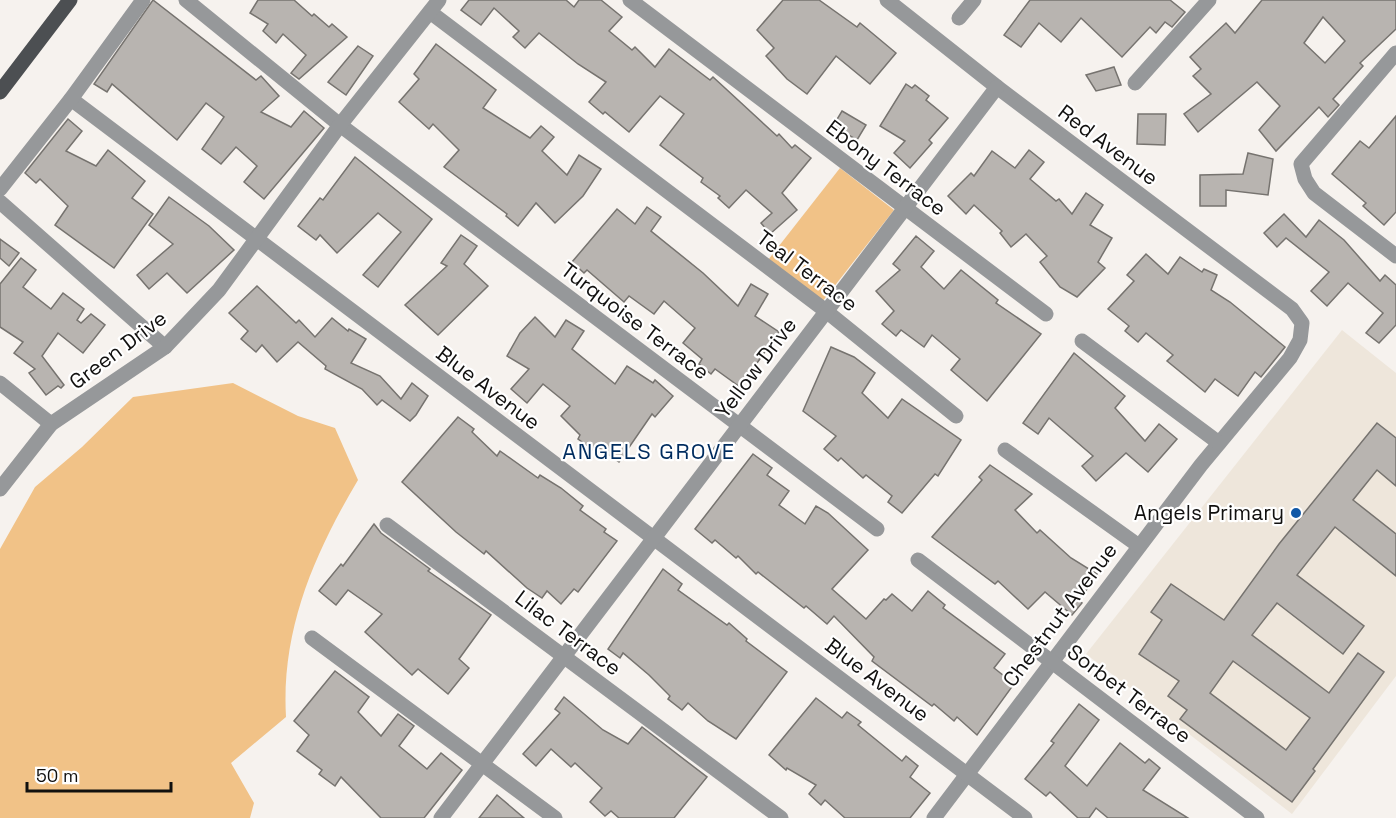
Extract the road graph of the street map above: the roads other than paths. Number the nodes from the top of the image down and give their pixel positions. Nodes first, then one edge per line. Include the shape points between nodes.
1 (70, 0) edge
2 (143, 0) edge
3 (186, 0) edge
4 (630, 0) edge
5 (887, 0) edge
6 (974, 0) edge
7 (1209, 0) edge
8 (435, 6) edge
9 (959, 18) dead end
10 (1396, 53) edge
11 (1135, 83) dead end
12 (997, 87) junction
13 (0, 92) edge
14 (70, 99) junction
15 (340, 125) junction
16 (0, 189) edge
17 (0, 202) edge
18 (905, 209) junction
19 (255, 238) junction
20 (1396, 256) edge
21 (826, 311) junction
22 (1046, 314) dead end
23 (1302, 323) joint
24 (1082, 341) dead end
25 (165, 347) junction
26 (0, 383) edge
27 (956, 416) dead end
28 (51, 424) junction
29 (738, 426) junction
30 (1220, 443) junction
31 (1005, 450) dead end
32 (0, 489) edge
33 (387, 525) dead end
34 (878, 529) dead end
35 (654, 538) junction
36 (1139, 546) junction
37 (918, 560) dead end
38 (312, 638) dead end
39 (564, 656) junction
40 (1051, 662) junction
41 (482, 764) junction
42 (966, 774) junction
43 (441, 818) edge
44 (555, 818) edge
45 (781, 818) edge
46 (934, 818) edge
47 (1025, 818) edge
48 (1257, 818) edge

1 - 13 main road
2 - 14 street
3 - 15 street
4 - 18 street, Ebony Terrace
5 - 12 street, Red Avenue
6 - 9 street
7 - 11 street
8 - 15 street, Green Drive
8 - 21 street, Teal Terrace via 630,163
10 - 20 street via 1301,164 1314,193
12 - 18 street, Yellow Drive
12 - 23 street, Red Avenue via 1292,309
14 - 16 street
14 - 19 street, Blue Avenue
15 - 19 street, Green Drive
15 - 29 street, Turquoise Terrace
17 - 25 street
18 - 21 street, Yellow Drive
18 - 22 street, Ebony Terrace
19 - 25 street, Green Drive via 219,290
19 - 35 street, Blue Avenue
21 - 27 street, Teal Terrace
21 - 29 street, Yellow Drive
23 - 30 street, Chestnut Avenue via 1300,340 1290,358
24 - 30 street
25 - 28 street, Green Drive
26 - 28 street
28 - 32 street, Green Drive
29 - 34 street, Turquoise Terrace
29 - 35 street, Yellow Drive
30 - 36 street, Chestnut Avenue
31 - 36 street
33 - 39 street, Lilac Terrace
35 - 39 street, Yellow Drive
35 - 42 street, Blue Avenue
36 - 40 street, Chestnut Avenue
37 - 40 street, Sorbet Terrace
38 - 41 street
39 - 41 street, Yellow Drive
39 - 45 street, Lilac Terrace
40 - 42 street, Chestnut Avenue
40 - 48 street, Sorbet Terrace
41 - 43 street, Yellow Drive
41 - 44 street
42 - 46 street, Chestnut Avenue
42 - 47 street, Blue Avenue

